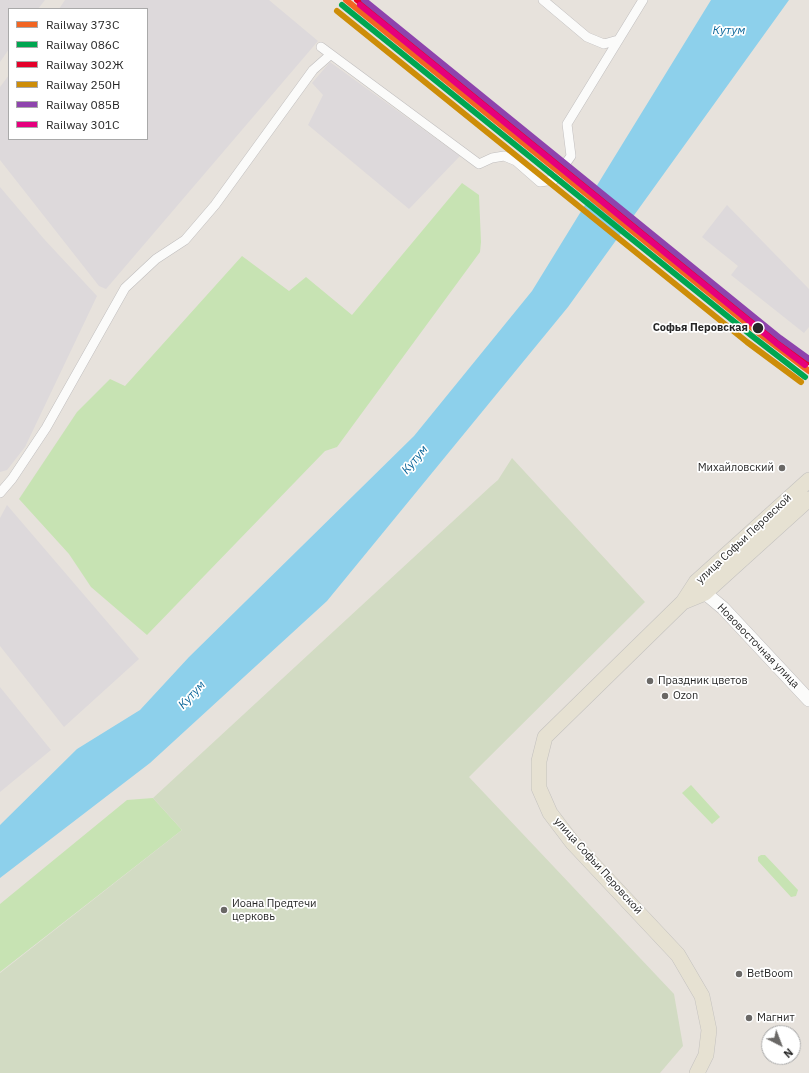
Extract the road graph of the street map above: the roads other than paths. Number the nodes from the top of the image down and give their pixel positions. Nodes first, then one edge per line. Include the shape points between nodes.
1 (543, 0) edge
2 (643, 0) edge
3 (618, 40) junction
4 (320, 47) dead end
5 (330, 55) junction
6 (809, 480) edge
7 (0, 493) edge
8 (809, 499) edge
9 (700, 588) junction
10 (809, 700) edge
11 (697, 1073) edge

1 - 3 street via 587,37 604,44
2 - 3 street
3 - 5 street via 567,124 571,156 554,180 540,182 516,161 504,156 479,164
4 - 5 street
5 - 7 street via 313,70 215,205 185,240 156,259 125,288 46,428
6 - 9 main road, улица Софьи Перовской
8 - 9 main road, улица Софьи Перовской
9 - 10 main road, Нововосточная улица via 723,608
9 - 11 main road, улица Софьи Перовской via 545,736 539,762 539,788 550,813 567,836 678,955 702,996 709,1030 706,1055

